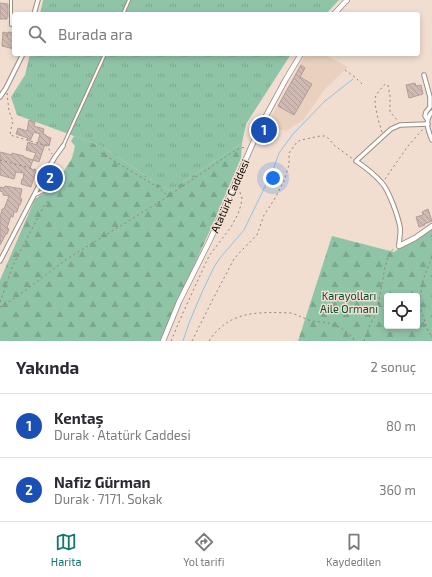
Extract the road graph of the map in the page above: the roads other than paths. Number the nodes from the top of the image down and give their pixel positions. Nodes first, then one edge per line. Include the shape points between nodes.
1 (11, 0) edge
2 (38, 0) edge
3 (129, 0) edge
4 (347, 0) edge
5 (35, 12) edge
6 (124, 12) edge
7 (336, 12) edge
8 (11, 25) dead end
9 (22, 56) edge
10 (104, 56) edge
11 (300, 56) edge
12 (424, 76) dead end
13 (0, 97) edge
14 (432, 112) edge
15 (427, 119) junction
16 (428, 124) junction
17 (432, 137) edge
18 (63, 146) joint
19 (50, 166) junction
20 (34, 196) junction
21 (432, 226) edge
22 (399, 246) joint
23 (0, 261) edge
24 (163, 341) edge

1 - 8 lane
2 - 5 street
3 - 6 lane
4 - 7 street
9 - 13 street
10 - 18 lane
11 - 24 street, Atatürk Caddesi via 261,125
12 - 15 street via 430,97 430,107 425,116
14 - 15 street
15 - 16 street
16 - 17 street via 428,131
16 - 22 street via 400,125 391,129 356,161 386,189 400,227
18 - 19 street
19 - 20 street
19 - 20 lane via 58,172 57,180
20 - 23 street
21 - 22 street

